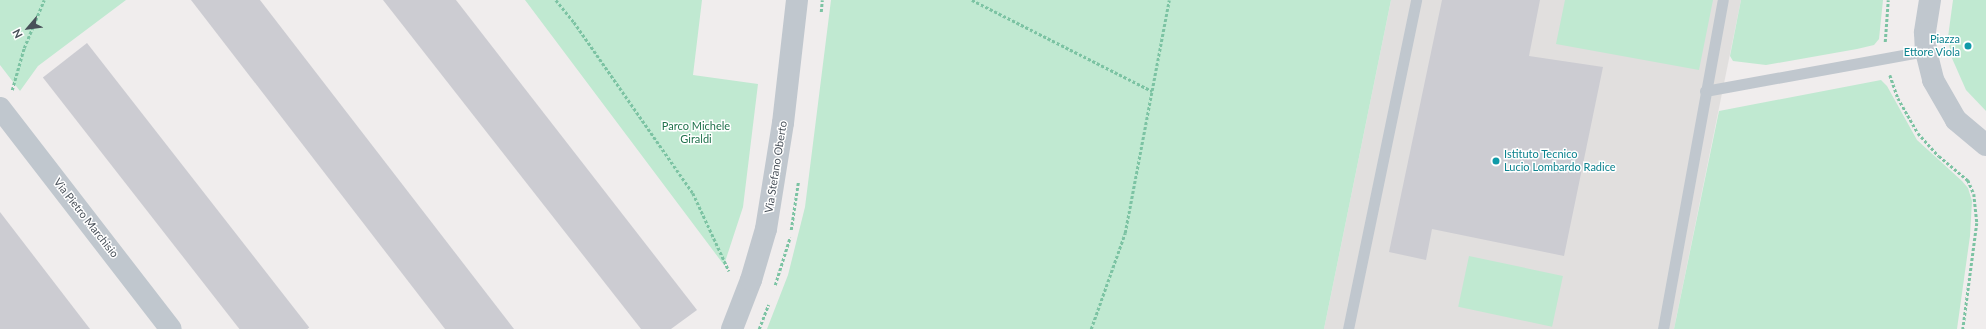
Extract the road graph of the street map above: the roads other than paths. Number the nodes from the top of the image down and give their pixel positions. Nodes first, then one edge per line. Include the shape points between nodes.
1 (797, 0) edge
2 (1416, 0) edge
3 (1722, 0) edge
4 (1930, 0) edge
5 (1926, 51) junction
6 (1705, 92) junction
7 (2, 111) edge
8 (1986, 145) edge
9 (171, 329) edge
10 (732, 329) edge
11 (1348, 329) edge
12 (1664, 329) edge

1 - 10 street, Via Stefano Oberto via 771,200 758,261
2 - 11 lane
3 - 6 lane
4 - 5 street
5 - 6 lane
5 - 8 street via 1932,80 1946,107 1966,130
6 - 12 lane
7 - 9 street, Via Pietro Marchisio

